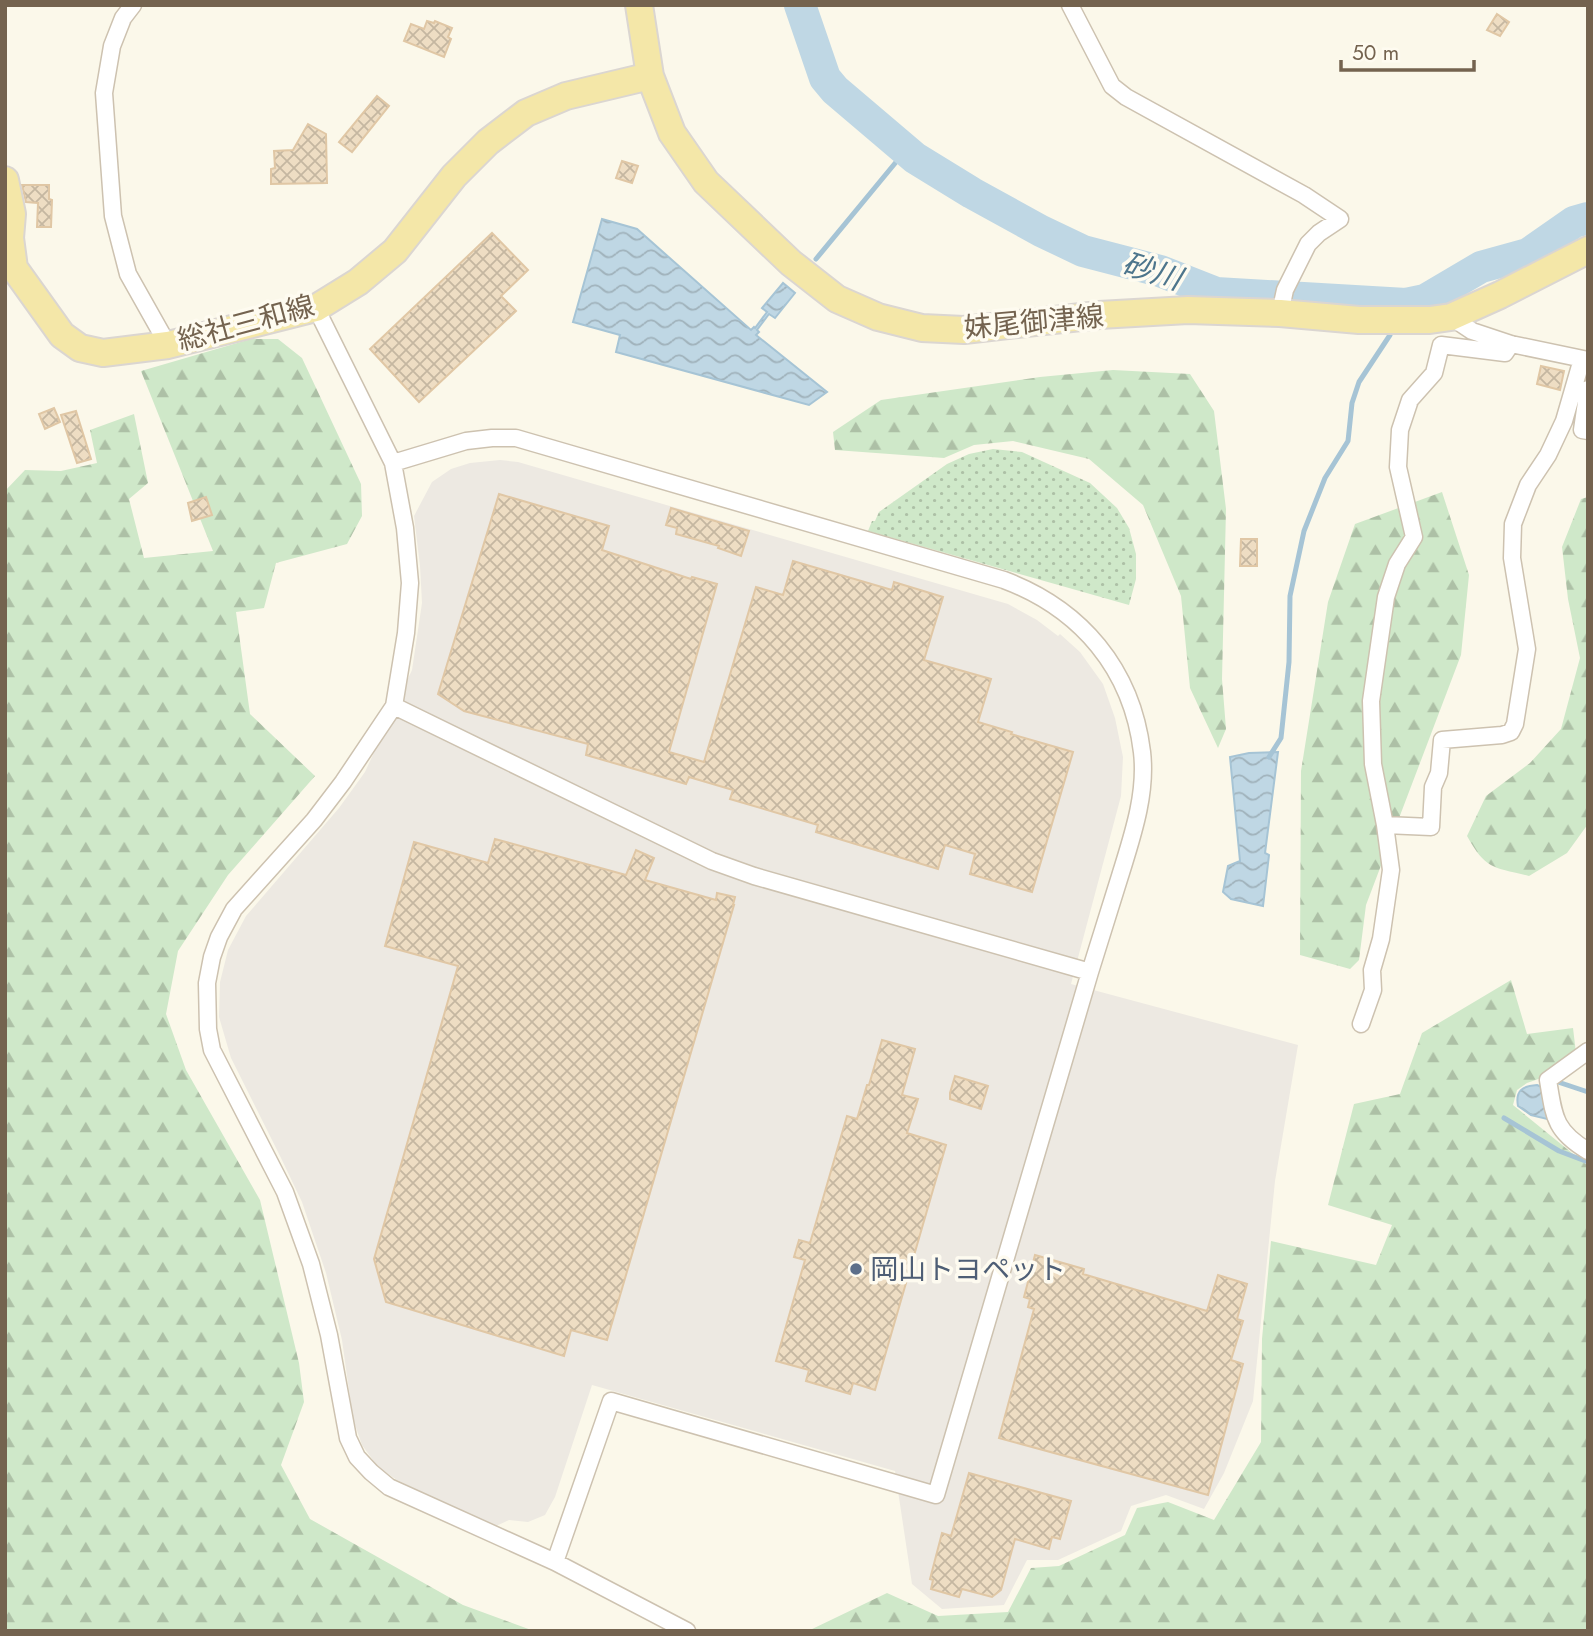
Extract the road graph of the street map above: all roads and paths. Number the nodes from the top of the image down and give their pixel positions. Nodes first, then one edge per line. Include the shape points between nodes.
1 (133, 5) edge
2 (639, 5) edge
3 (1070, 5) edge
4 (650, 76) junction
5 (5, 180) edge
6 (1588, 250) edge
7 (1282, 301) junction
8 (316, 308) junction
9 (1451, 317) junction
10 (1511, 344) junction
11 (168, 345) junction
12 (1585, 360) edge
13 (1588, 389) edge
14 (1588, 431) edge
15 (393, 463) junction
16 (394, 706) junction
17 (1385, 825) junction
18 (1090, 972) junction
19 (1361, 1024) dead end
20 (1588, 1051) edge
21 (1588, 1151) edge
22 (555, 1562) junction
23 (687, 1631) edge

1 - 11 street via 112,46 104,93 113,216 128,274
2 - 4 main road, 妹尾御津線
3 - 7 street via 1112,86 1340,219 1308,244
4 - 7 main road, 妹尾御津線 via 672,133 706,182 800,270 837,299 878,317 922,328 964,330
4 - 8 main road, 総社三和線 via 566,96 526,113 454,176 395,251
5 - 11 main road, 総社三和線 via 12,214 14,268 62,335 80,348 103,353
6 - 9 main road, 妹尾御津線
7 - 9 main road, 妹尾御津線 via 1359,320
8 - 11 main road, 総社三和線
8 - 15 street
9 - 10 street via 1472,331
10 - 12 street
10 - 17 street via 1505,353 1441,345 1434,373 1410,400 1400,430 1398,467 1414,537 1396,564 1386,597 1371,701 1373,764
12 - 17 street via 1564,421 1528,485 1513,524 1512,558 1527,649 1515,724 1511,732 1502,734 1442,740 1431,827
13 - 14 street via 1582,430
15 - 16 street via 410,583
15 - 18 street via 466,440 516,438 1003,580 1028,589 1066,614 1084,629 1120,679 1135,718 1142,755 1143,779 1133,834
16 - 18 street via 712,861
16 - 22 street via 321,811 234,909 212,957 207,983 208,1029 212,1050 285,1192 311,1264 348,1438 357,1457 389,1488
17 - 19 street via 1391,870 1387,908 1372,970 1373,990
18 - 22 street via 936,1495 611,1401
20 - 21 street via 1548,1080 1556,1122 1570,1141
22 - 23 street

